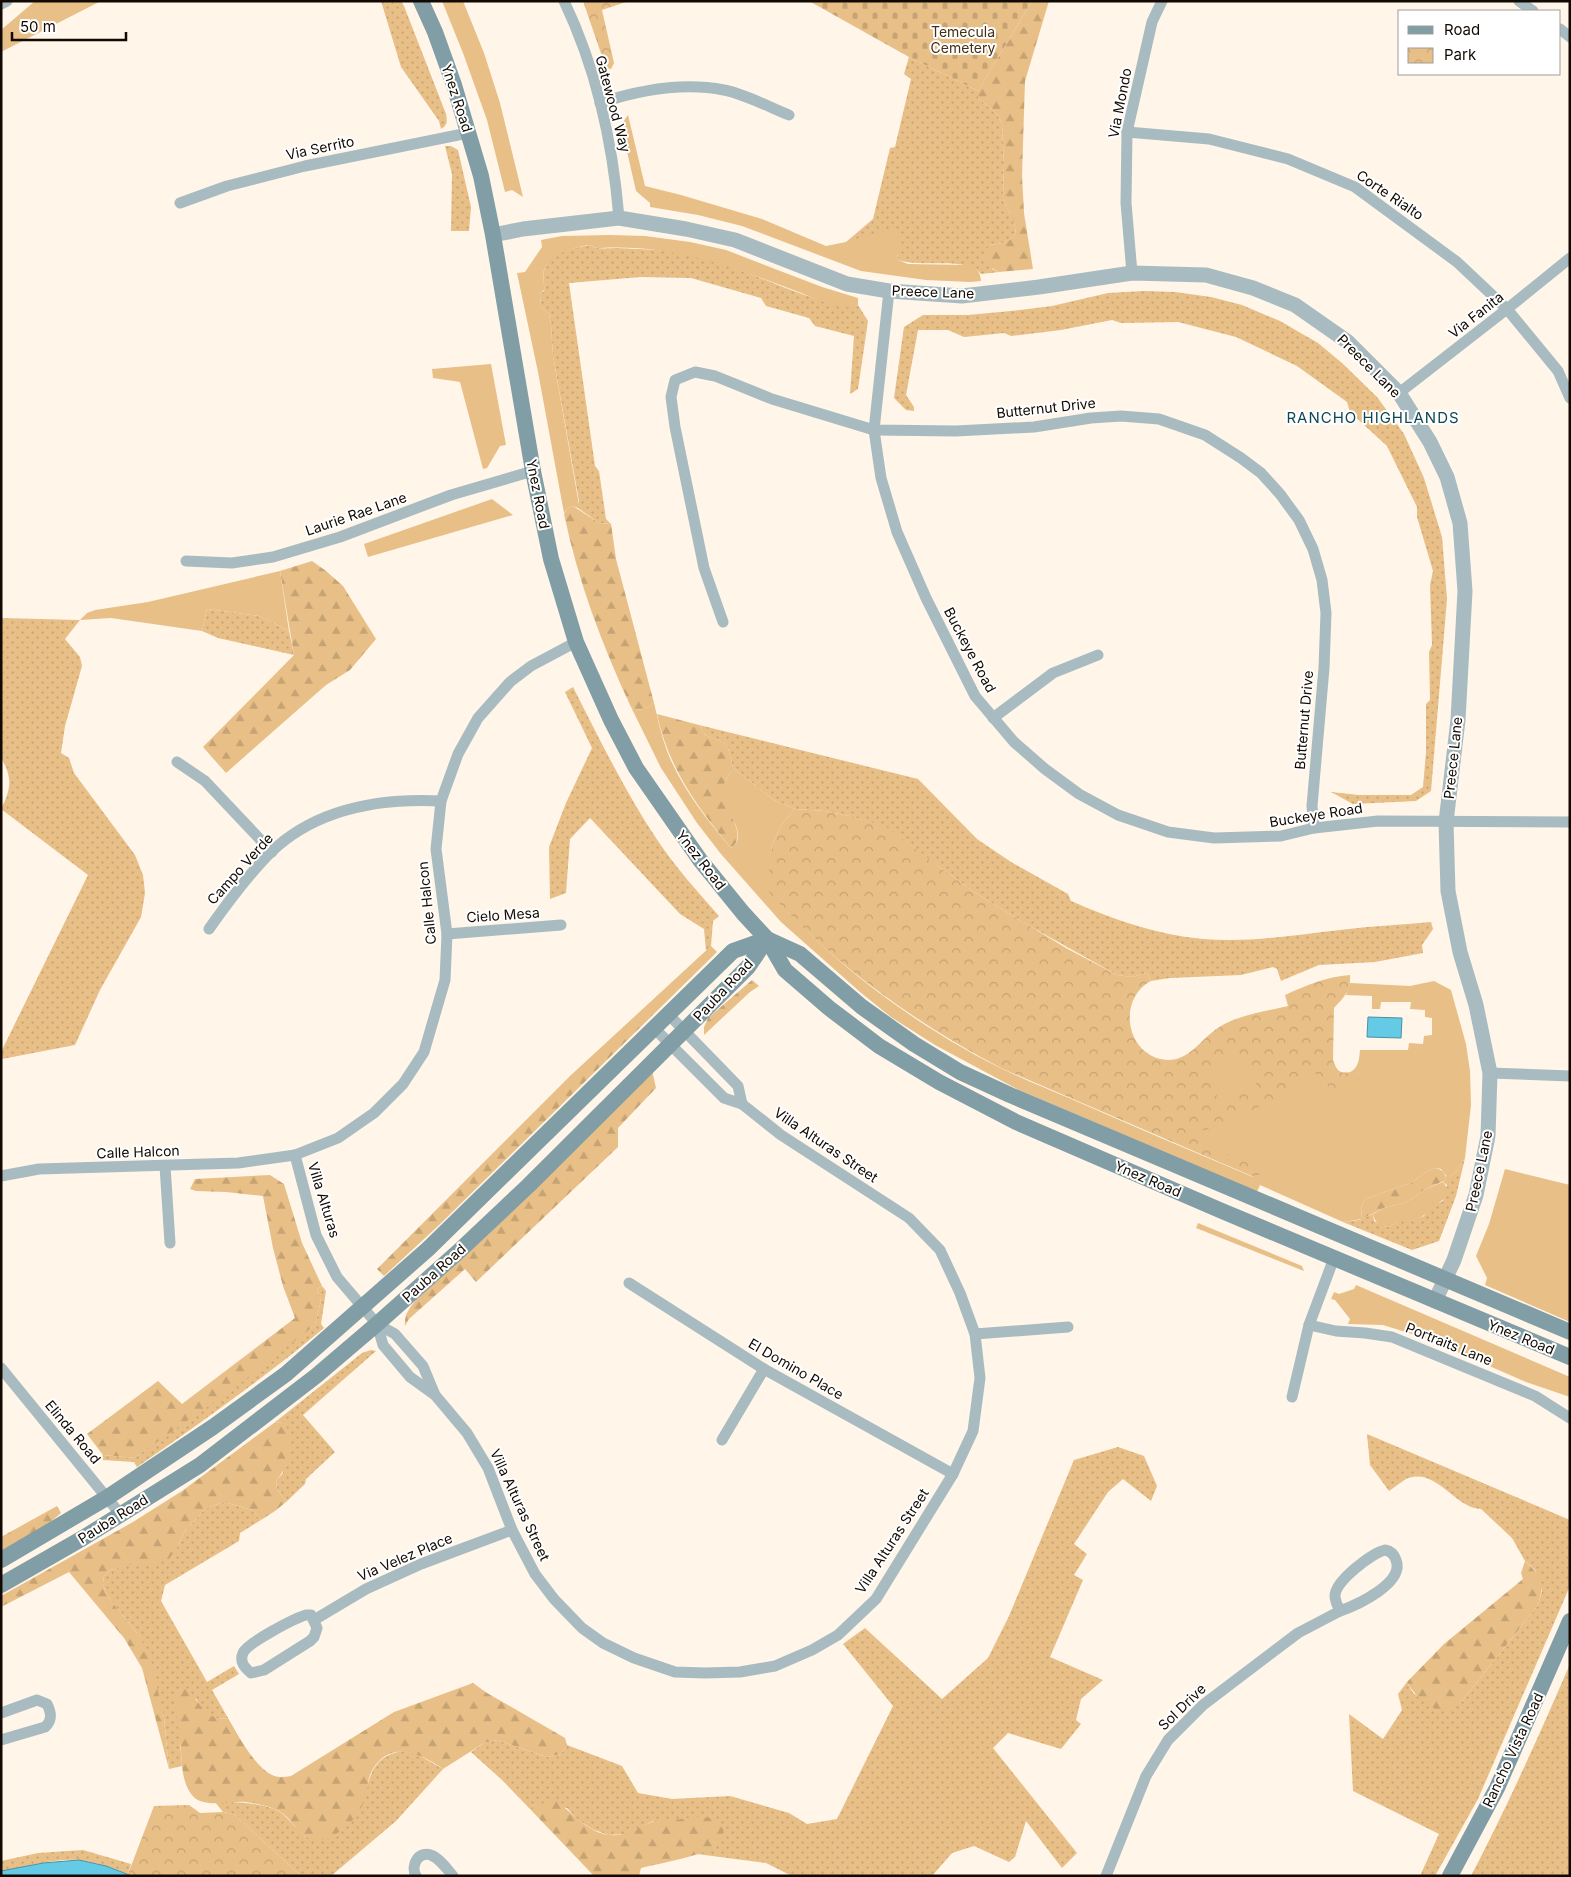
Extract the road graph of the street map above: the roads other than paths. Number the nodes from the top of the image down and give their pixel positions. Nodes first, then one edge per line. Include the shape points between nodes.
1 (7, 1) edge
2 (421, 1) edge
3 (564, 1) edge
4 (1162, 1) edge
5 (1518, 1) edge
6 (1, 4) edge
7 (1532, 10) edge
8 (600, 103) junction
9 (789, 115) dead end
10 (1127, 132) junction
11 (468, 133) junction
12 (180, 203) dead end
13 (619, 218) junction
14 (493, 235) junction
15 (1570, 258) edge
16 (1132, 273) junction
17 (889, 291) junction
18 (1507, 309) junction
19 (1398, 393) junction
20 (1570, 398) edge
21 (874, 430) junction
22 (533, 470) junction
23 (186, 562) dead end
24 (723, 622) dead end
25 (576, 642) junction
26 (1098, 655) dead end
27 (993, 718) junction
28 (177, 762) dead end
29 (441, 801) junction
30 (1446, 822) junction
31 (1570, 822) edge
32 (1314, 828) junction
33 (272, 852) junction
34 (561, 925) dead end
35 (209, 929) dead end
36 (447, 934) junction
37 (767, 939) junction
38 (668, 1014) junction
39 (654, 1028) junction
40 (684, 1031) junction
41 (670, 1045) junction
42 (1490, 1073) junction
43 (1570, 1076) edge
44 (742, 1104) junction
45 (295, 1155) junction
46 (165, 1166) junction
47 (1, 1176) edge
48 (170, 1243) dead end
49 (1334, 1258) junction
50 (1445, 1279) junction
51 (629, 1283) dead end
52 (1435, 1301) junction
53 (362, 1308) junction
54 (377, 1324) junction
55 (1309, 1325) junction
56 (1068, 1327) dead end
57 (1570, 1332) edge
58 (976, 1334) junction
59 (1570, 1357) edge
60 (1, 1368) edge
61 (764, 1369) junction
62 (435, 1395) junction
63 (1292, 1397) dead end
64 (1570, 1418) edge
65 (722, 1440) dead end
66 (953, 1474) junction
67 (108, 1497) junction
68 (122, 1515) junction
69 (512, 1530) junction
70 (1, 1560) edge
71 (1, 1585) edge
72 (1340, 1611) junction
73 (314, 1620) junction
74 (1570, 1621) edge
75 (1, 1713) edge
76 (1, 1740) edge
77 (416, 1876) edge
78 (453, 1876) edge
79 (1106, 1876) edge
80 (1450, 1876) edge

1 - 6 street
2 - 11 main road, Ynez Road via 454,85
3 - 8 street, Gatewood Way via 583,47
4 - 10 street, Via Mondo via 1152,22
5 - 7 street
8 - 9 street via 656,88 694,87 726,90
8 - 13 street, Gatewood Way via 614,168
10 - 16 street, Via Mondo via 1126,203
10 - 18 street, Corte Rialto via 1208,139 1288,159 1355,187 1457,262
11 - 12 street, Via Serrito via 305,166 227,186
11 - 14 main road, Ynez Road
13 - 14 street, Preece Lane
13 - 17 street, Preece Lane via 735,240 847,284
14 - 22 main road, Ynez Road
15 - 18 street, Via Fanita
16 - 17 street, Preece Lane via 962,296
16 - 19 street, Preece Lane via 1206,275 1253,288 1295,305 1348,342
17 - 21 street, Buckeye Road
18 - 19 street, Via Fanita
18 - 20 street, Corte Rialto via 1558,371
19 - 30 street, Preece Lane via 1430,442 1460,522 1465,591 1458,720
21 - 24 street, Butternut Drive via 772,400 716,376 695,372 675,380 671,398 675,427 704,568
21 - 27 street, Buckeye Road via 881,478 896,532 964,676
21 - 32 street, Butternut Drive via 956,431 1034,427 1120,416 1159,419 1205,435 1261,473 1299,520 1313,549 1322,580 1326,613 1312,806
22 - 23 street, Laurie Rae Lane via 274,557 232,563
22 - 25 main road, Ynez Road via 551,559
25 - 29 street, Calle Halcon via 510,682 478,718 458,754
25 - 37 main road, Ynez Road via 636,768 700,860
26 - 27 street via 1053,673
27 - 32 street, Buckeye Road via 1045,770 1079,794 1118,815 1168,832 1214,838 1281,836
28 - 33 street via 205,781
29 - 33 street, Campo Verde via 379,802 349,809 312,822
29 - 36 street, Calle Halcon via 436,849
30 - 31 street, Buckeye Road
30 - 32 street, Buckeye Road via 1378,821
30 - 42 street, Preece Lane via 1448,891
33 - 35 street, Campo Verde via 235,893
34 - 36 street, Cielo Mesa
36 - 45 street, Calle Halcon via 445,980 438,1005 424,1052 403,1084 374,1112 338,1138
37 - 38 main road, Pauba Road via 732,951
37 - 40 main road, Pauba Road via 748,967
37 - 49 main road, Ynez Road via 785,970 829,1008 879,1046 939,1082 1016,1122
37 - 50 main road, Ynez Road via 800,954 862,1007 960,1072
38 - 39 main road, Pauba Road
38 - 40 street
39 - 41 street, Villa Alturas Street
39 - 53 main road, Pauba Road via 428,1249
40 - 41 main road, Pauba Road
40 - 44 street via 738,1086
41 - 44 street, Villa Alturas Street via 724,1098
41 - 54 main road, Pauba Road via 521,1193
42 - 43 street
42 - 50 street, Preece Lane via 1488,1136 1476,1195
44 - 58 street, Villa Alturas Street via 781,1135 908,1218 940,1250
45 - 46 street, Calle Halcon via 238,1163
45 - 53 street, Villa Alturas via 316,1235 336,1277
46 - 47 street, Calle Halcon via 39,1169
46 - 48 street
49 - 52 main road, Ynez Road
49 - 55 street
50 - 52 street, Preece Lane
50 - 57 main road, Ynez Road
51 - 61 street, El Domino Place
52 - 59 main road, Ynez Road
53 - 54 street, Villa Alturas
53 - 67 main road, Pauba Road via 286,1374
54 - 62 street, Villa Alturas Street via 395,1334 423,1366
54 - 62 street, Villa Alturas Street via 383,1345 410,1377
54 - 68 main road, Pauba Road via 250,1428
55 - 63 street
55 - 64 street, Portraits Lane via 1392,1337 1535,1396
56 - 58 street
58 - 66 street, Villa Alturas Street via 980,1378 973,1431
60 - 67 street, Elinda Road
61 - 65 street
61 - 66 street, El Domino Place
62 - 69 street, Villa Alturas Street via 467,1433 488,1468
66 - 69 street, Villa Alturas Street via 876,1599 838,1634 812,1650 775,1666 740,1672 674,1672 603,1643 582,1628 554,1599 535,1574
67 - 68 street, Elinda Road
67 - 70 main road, Pauba Road
68 - 71 main road, Pauba Road
69 - 73 street, Via Velez Place via 421,1564 366,1589
72 - 72 street, Sol Drive via 1357,1605 1391,1582 1398,1562 1390,1551 1376,1552 1339,1584 1335,1596
72 - 79 street, Sol Drive via 1298,1633 1210,1699 1168,1740 1146,1776
73 - 73 street via 311,1615 297,1617 249,1646 243,1653 245,1668 251,1673 264,1670 310,1641 317,1628
74 - 80 main road, Rancho Vista Road via 1497,1788
75 - 76 street via 37,1700 47,1704 50,1718 44,1726
77 - 78 street via 413,1867 416,1859 424,1854 432,1855

